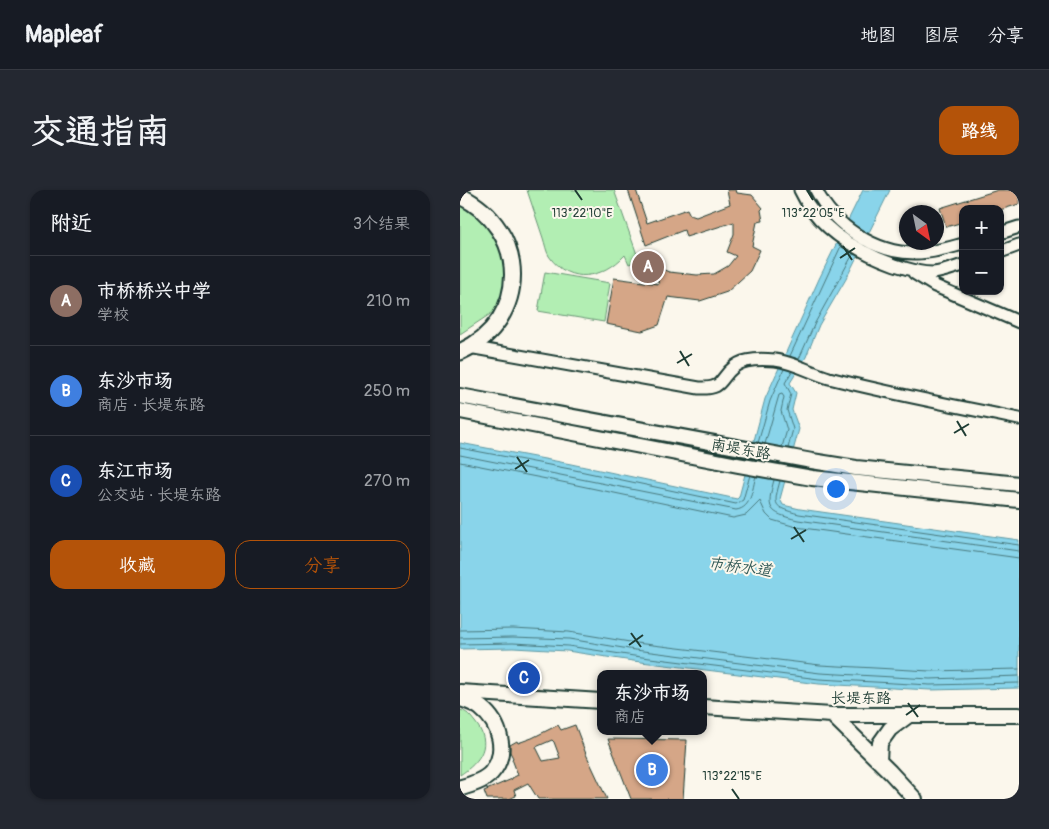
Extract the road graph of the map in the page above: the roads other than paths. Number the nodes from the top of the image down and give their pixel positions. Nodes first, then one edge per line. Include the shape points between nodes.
1 (800, 190) edge
2 (816, 190) edge
3 (460, 196) edge
4 (1019, 227) edge
5 (838, 229) junction
6 (1004, 232) edge
7 (959, 245) edge
8 (1019, 245) edge
9 (1004, 251) edge
10 (959, 266) edge
11 (911, 271) junction
12 (1019, 322) edge
13 (464, 349) edge
14 (460, 396) edge
15 (460, 411) edge
16 (1019, 419) edge
17 (1019, 484) edge
18 (1019, 500) edge
19 (460, 692) edge
20 (460, 698) edge
21 (597, 700) edge
22 (707, 707) edge
23 (832, 715) junction
24 (909, 715) junction
25 (1019, 715) edge
26 (879, 761) junction
27 (460, 788) edge
28 (915, 799) edge

1 - 5 street via 813,211
2 - 5 street
3 - 13 main road via 486,213 506,240 513,269 510,298 502,314 488,332
4 - 6 street
5 - 7 street via 889,250 930,252
5 - 11 street via 850,244
8 - 9 street
10 - 11 street via 933,273
11 - 12 street via 935,286
13 - 16 street via 711,389 741,362 777,360 828,377
14 - 17 street, 南堤东路 via 856,468
15 - 18 street, 南堤东路 via 812,478
19 - 21 street
20 - 27 main road via 476,705 494,722 501,741 501,751 491,773
22 - 23 street, 长堤东路
23 - 24 street, 长堤东路
23 - 26 street
24 - 25 street, 长堤东路
24 - 26 street via 890,729 880,743
26 - 28 street

